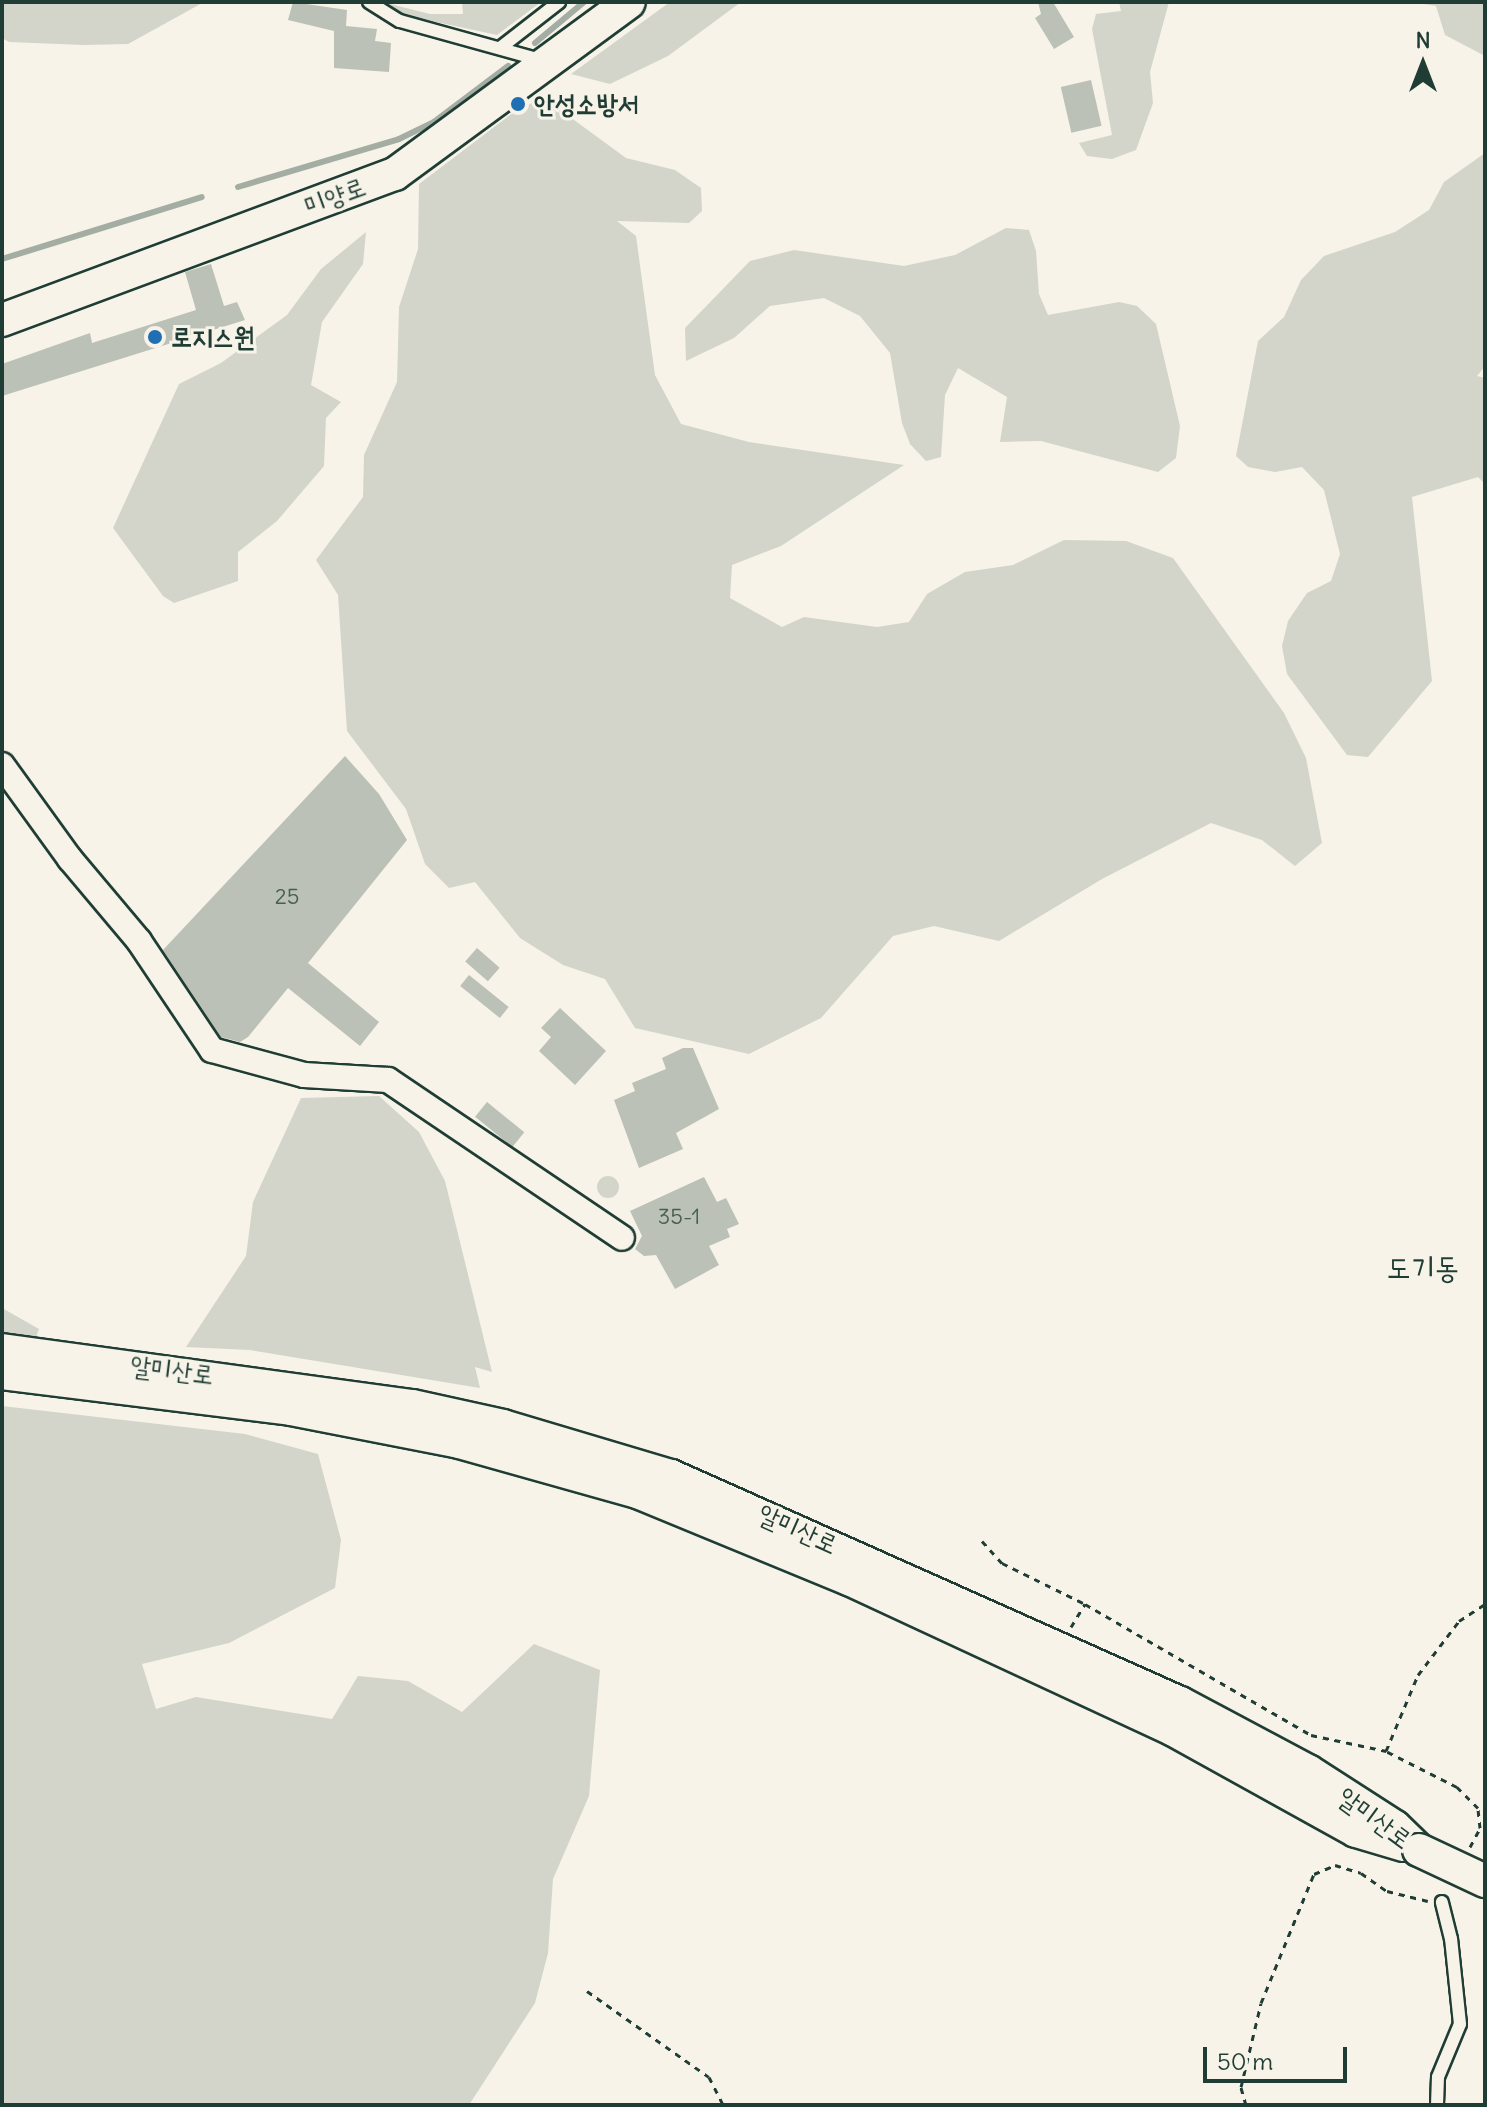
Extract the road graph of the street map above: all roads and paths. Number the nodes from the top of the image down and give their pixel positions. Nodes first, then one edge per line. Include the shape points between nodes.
1 (369, 2) edge
2 (559, 2) edge
3 (629, 2) edge
4 (500, 48) junction
5 (548, 62) junction
6 (2, 320) edge
7 (2, 765) edge
8 (622, 1238) dead end
9 (2, 1350) edge
10 (2, 1373) edge
11 (982, 1541) dead end
12 (1085, 1604) junction
13 (1485, 1604) edge
14 (1071, 1627) dead end
15 (1386, 1751) junction
16 (1419, 1850) junction
17 (1467, 1852) dead end
18 (1485, 1881) edge
19 (1442, 1902) joint
20 (587, 1991) dead end
21 (723, 2105) edge
22 (1246, 2105) edge
23 (1437, 2105) edge

1 - 4 lane via 400,21
2 - 4 lane
3 - 5 main road, 미양로
4 - 5 lane
5 - 6 main road, 미양로 via 395,174
7 - 8 street via 70,859 139,941 212,1050 304,1075 388,1080
9 - 16 main road, 알미산로 via 412,1406 503,1426 671,1476 1180,1703 1308,1771 1395,1827
10 - 16 main road, 알미산로 via 291,1409 459,1442 640,1493 849,1579 1172,1729 1356,1831
11 - 12 path via 1002,1563
12 - 14 path
12 - 15 path via 1311,1735
13 - 15 path via 1459,1621 1418,1675
15 - 17 path via 1457,1787 1478,1808 1480,1828
16 - 18 main road, bridge
19 - 22 path via 1412,1900 1335,1865 1314,1874 1293,1936 1261,2003 1241,2087
19 - 23 lane via 1460,2024 1438,2077
20 - 21 path via 709,2077

